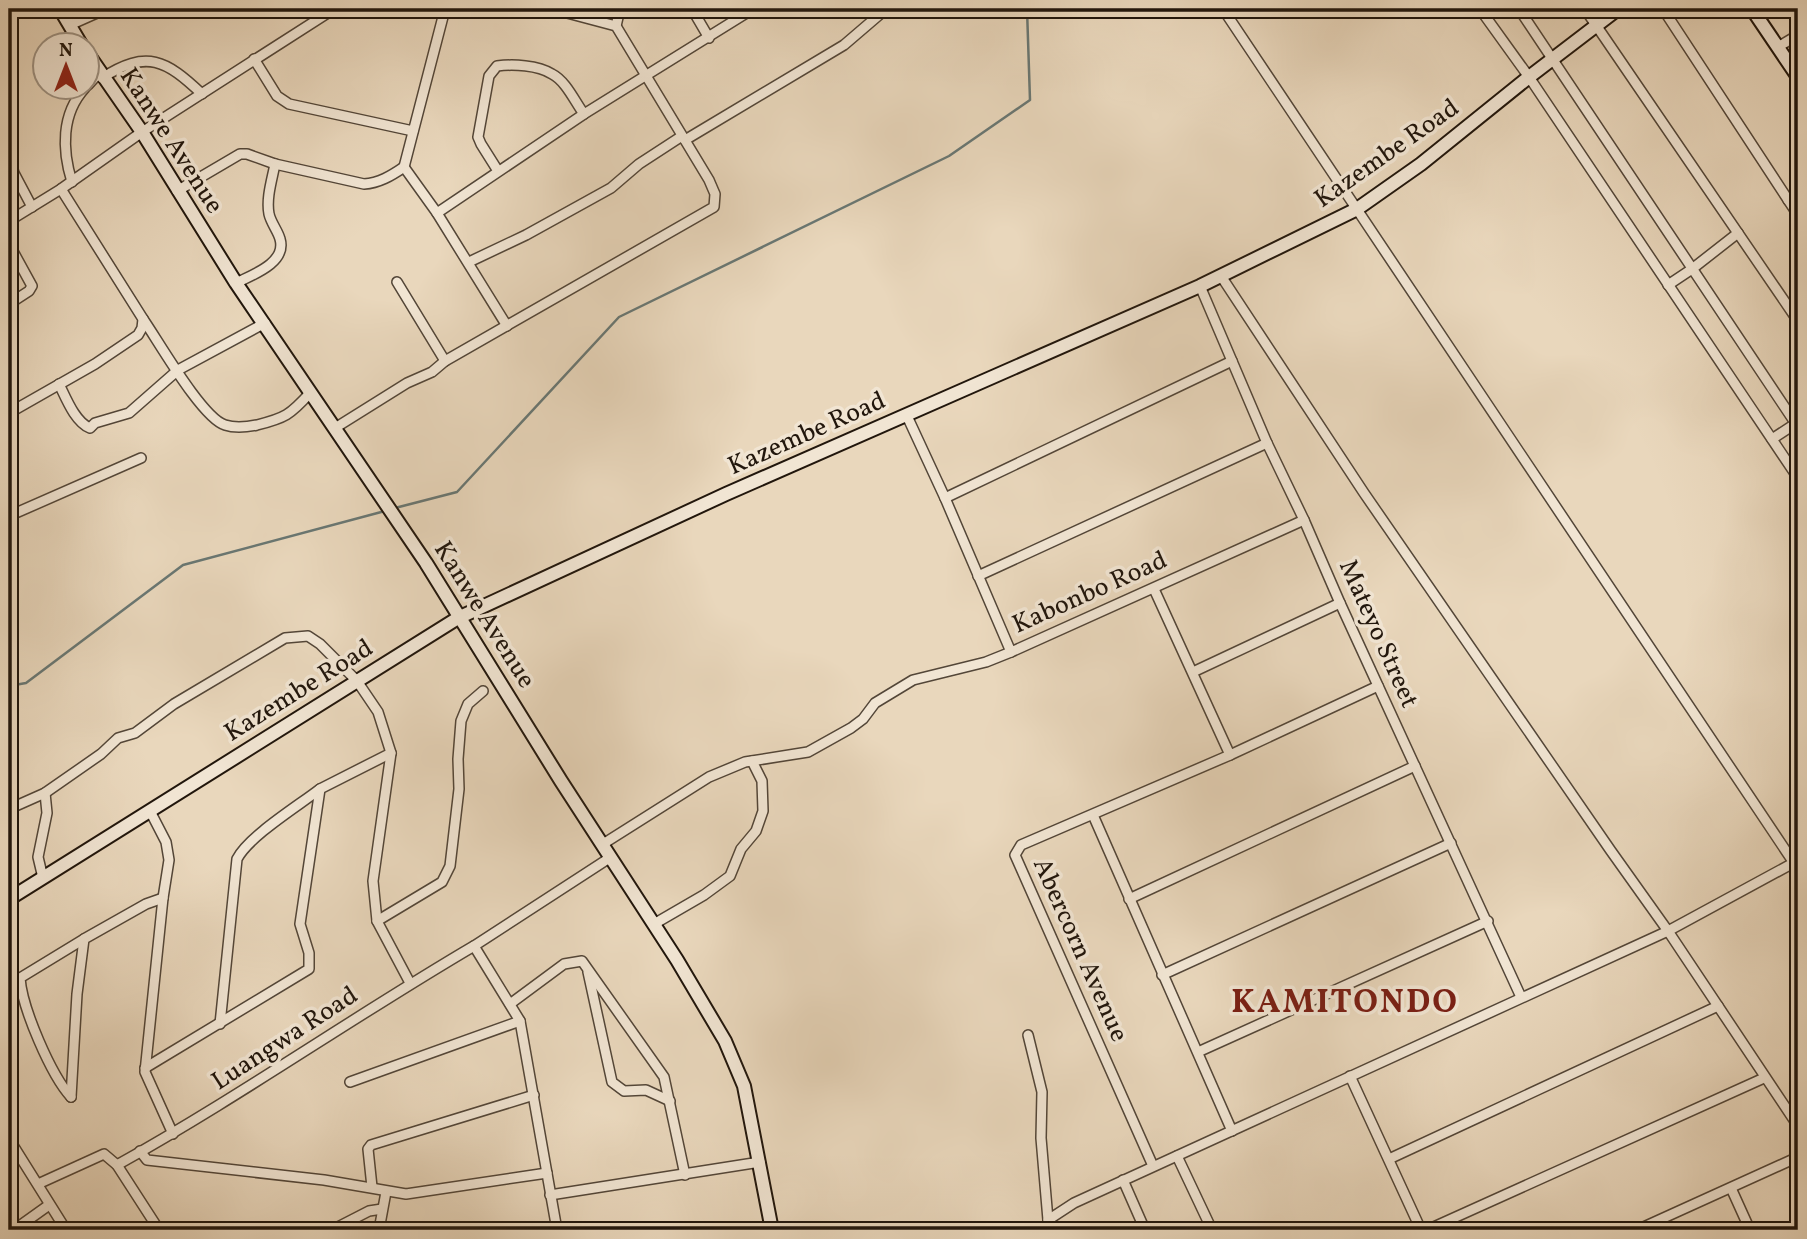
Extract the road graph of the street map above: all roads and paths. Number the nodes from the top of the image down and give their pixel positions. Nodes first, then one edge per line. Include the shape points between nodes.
1 (60, 9) edge
2 (106, 9) edge
3 (334, 9) edge
4 (444, 9) edge
5 (555, 9) edge
6 (620, 9) edge
7 (692, 9) edge
8 (886, 9) edge
9 (1223, 9) edge
10 (1480, 9) edge
11 (1519, 9) edge
12 (1585, 9) edge
13 (1618, 9) edge
14 (1663, 9) edge
15 (1752, 9) edge
16 (746, 11) edge
17 (70, 25) junction
18 (1596, 25) junction
19 (616, 26) junction
20 (74, 32) edge
21 (1798, 35) edge
22 (709, 38) junction
23 (1779, 47) junction
24 (1553, 58) junction
25 (254, 59) junction
26 (102, 74) edge
27 (647, 76) junction
28 (1529, 77) junction
29 (1798, 77) edge
30 (102, 78) edge
31 (201, 94) junction
32 (76, 102) edge
33 (584, 114) junction
34 (414, 131) junction
35 (142, 132) junction
36 (683, 138) junction
37 (9, 157) edge
38 (275, 164) junction
39 (404, 167) junction
40 (498, 171) junction
41 (72, 182) junction
42 (61, 189) junction
43 (177, 191) junction
44 (1798, 193) edge
45 (1788, 200) junction
46 (32, 207) junction
47 (1357, 209) junction
48 (437, 213) junction
49 (1798, 215) edge
50 (9, 221) edge
51 (1738, 233) junction
52 (9, 244) edge
53 (469, 262) junction
54 (1692, 269) junction
55 (1221, 276) junction
56 (236, 282) junction
57 (397, 282) dead end
58 (1668, 285) junction
59 (1199, 286) junction
60 (9, 304) edge
61 (143, 319) junction
62 (1798, 321) edge
63 (265, 323) junction
64 (507, 326) junction
65 (445, 361) junction
66 (1232, 361) junction
67 (178, 370) junction
68 (59, 384) junction
69 (310, 393) junction
70 (9, 413) edge
71 (907, 416) junction
72 (1797, 423) edge
73 (335, 428) junction
74 (1772, 439) junction
75 (1267, 443) junction
76 (141, 458) dead end
77 (1798, 478) edge
78 (945, 498) junction
79 (9, 516) edge
80 (1304, 520) junction
81 (978, 576) junction
82 (1154, 589) junction
83 (1340, 603) junction
84 (458, 618) junction
85 (1011, 652) junction
86 (1193, 672) junction
87 (358, 681) junction
88 (1378, 686) junction
89 (483, 691) dead end
90 (391, 753) junction
91 (1230, 755) junction
92 (752, 761) junction
93 (1415, 766) junction
94 (320, 789) junction
95 (45, 793) junction
96 (9, 809) edge
97 (150, 811) junction
98 (1093, 815) junction
99 (1451, 843) junction
100 (603, 844) junction
101 (611, 856) junction
102 (1797, 864) edge
103 (43, 878) junction
104 (163, 898) junction
105 (1129, 899) junction
106 (9, 900) edge
107 (377, 921) junction
108 (1488, 921) junction
109 (654, 924) junction
110 (1668, 931) junction
111 (84, 939) junction
112 (474, 946) junction
113 (586, 966) junction
114 (1162, 975) junction
115 (410, 983) junction
116 (1521, 997) junction
117 (510, 1004) junction
118 (1718, 1006) junction
119 (520, 1021) junction
120 (220, 1024) junction
121 (1028, 1035) dead end
122 (1198, 1052) junction
123 (145, 1068) junction
124 (1350, 1076) junction
125 (1764, 1078) junction
126 (350, 1082) dead end
127 (534, 1096) junction
128 (670, 1101) junction
129 (1798, 1126) edge
130 (1232, 1131) junction
131 (173, 1134) junction
132 (9, 1139) edge
133 (140, 1151) junction
134 (1177, 1156) junction
135 (1798, 1157) edge
136 (1390, 1159) junction
137 (761, 1162) junction
138 (117, 1165) junction
139 (1153, 1166) junction
140 (547, 1173) junction
141 (685, 1175) junction
142 (1123, 1180) junction
143 (38, 1184) junction
144 (372, 1187) junction
145 (1731, 1188) junction
146 (386, 1192) junction
147 (550, 1195) junction
148 (49, 1206) junction
149 (382, 1209) junction
150 (1048, 1220) junction
151 (1648, 1228) edge
152 (14, 1230) edge
153 (66, 1230) edge
154 (159, 1230) edge
155 (332, 1230) edge
156 (379, 1230) edge
157 (558, 1230) edge
158 (772, 1230) edge
159 (1050, 1230) edge
160 (1145, 1230) edge
161 (1212, 1230) edge
162 (1421, 1230) edge
163 (1427, 1230) edge
164 (1637, 1230) edge
165 (1750, 1230) edge

1 - 17 main road
2 - 17 street
3 - 25 street
4 - 34 street
5 - 19 street
6 - 19 street
7 - 22 street
8 - 36 street via 844,46
9 - 47 street
10 - 28 street
11 - 24 street
12 - 18 street
13 - 18 main road, Kazembe Road
14 - 45 street
15 - 23 main road
16 - 22 street
17 - 20 main road
18 - 24 main road, Kazembe Road
18 - 51 street
19 - 27 street
21 - 23 street
22 - 27 street
23 - 29 main road
24 - 28 main road, Kazembe Road
24 - 54 street
25 - 31 street
25 - 34 street via 277,96 289,104
26 - 31 street via 128,64 155,63 170,66
27 - 33 street
27 - 36 street
28 - 47 main road, Kazembe Road via 1422,164
28 - 58 street
30 - 35 main road, Kanwe Avenue
31 - 35 street
32 - 41 street via 65,129 64,149
33 - 40 street
33 - 40 street via 551,73 513,64 497,66 489,76 478,136
34 - 39 street
35 - 41 street
35 - 43 main road, Kanwe Avenue
36 - 53 street via 639,164 611,188
36 - 64 street via 709,180 714,206
37 - 46 street
38 - 39 street via 364,184 390,177
38 - 43 street via 240,154
38 - 56 street via 268,207 281,249 273,262
39 - 48 street
40 - 48 street
41 - 42 street
42 - 46 street
42 - 61 street
43 - 56 main road, Kanwe Avenue
44 - 45 street
45 - 49 street
46 - 50 street
47 - 55 main road, Kazembe Road
47 - 102 street
48 - 53 street
51 - 54 street
51 - 62 street
52 - 60 street via 32,286
53 - 64 street
54 - 58 street
54 - 72 street
55 - 59 main road, Kazembe Road
55 - 110 street via 1364,493
56 - 63 main road, Kanwe Avenue
57 - 65 street
58 - 74 street
59 - 66 street, Mateyo Street
59 - 71 main road, Kazembe Road
61 - 67 street
61 - 68 street via 138,335
63 - 67 street
63 - 69 main road, Kanwe Avenue
64 - 65 street
65 - 73 street
66 - 75 street, Mateyo Street
66 - 78 street
67 - 68 street via 132,411 90,428 80,421
67 - 69 street via 207,411 226,426 272,422 294,411
68 - 70 street
69 - 73 main road, Kanwe Avenue
71 - 78 street, Kabonbo Road
71 - 84 main road, Kazembe Road
72 - 74 street
73 - 84 main road, Kanwe Avenue
74 - 77 street
75 - 80 street, Mateyo Street
75 - 81 street
76 - 79 street
78 - 81 street, Kabonbo Road
80 - 82 street, Kabonbo Road
80 - 83 street, Mateyo Street
81 - 85 street, Kabonbo Road
82 - 85 street, Kabonbo Road
82 - 86 street
83 - 86 street
83 - 88 street, Mateyo Street
84 - 87 main road, Kazembe Road
84 - 100 main road, Kanwe Avenue
85 - 92 street via 913,680 875,703 851,728 808,752
86 - 91 street
87 - 90 street via 378,712
87 - 95 street via 308,636 285,638 174,704 135,733 118,738
87 - 97 main road, Kazembe Road
88 - 91 street, Abercorn Avenue
88 - 93 street, Mateyo Street
89 - 107 street via 468,704 461,721 459,789 447,875
90 - 94 street
90 - 107 street via 373,881
91 - 98 street, Abercorn Avenue
92 - 100 street via 702,781
92 - 109 street via 762,781 764,811 730,876
93 - 99 street, Mateyo Street
93 - 105 street
94 - 120 street via 255,839 237,859
94 - 120 street via 300,924 309,969
95 - 96 street
95 - 103 street via 47,813 38,857
97 - 103 main road, Kazembe Road
97 - 104 street via 169,854
98 - 105 street
98 - 139 street, Abercorn Avenue via 1021,845 1016,861
99 - 108 street, Mateyo Street
99 - 114 street
100 - 101 main road, Kanwe Avenue
101 - 109 main road, Kanwe Avenue
101 - 112 street, Luangwa Road
102 - 110 street
103 - 106 main road, Kazembe Road
104 - 111 street
104 - 123 street
105 - 114 street
107 - 115 street
108 - 116 street, Mateyo Street
108 - 122 street
109 - 137 main road, Kanwe Avenue via 736,1064
110 - 116 street
110 - 118 street
111 - 111 street via 20,978 20,991 40,1042 71,1097
112 - 115 street, Luangwa Road
112 - 117 street
113 - 117 street via 582,961 564,964
113 - 128 street via 661,1070
113 - 128 street via 610,1078 624,1091 646,1090
114 - 122 street
115 - 131 street, Luangwa Road
116 - 124 street
117 - 119 street
118 - 125 street
118 - 136 street
119 - 126 street
119 - 127 street
120 - 123 street
121 - 150 street via 1042,1092
122 - 130 street
123 - 131 street
124 - 130 street
124 - 136 street
125 - 129 street
125 - 163 street
127 - 140 street
127 - 144 street via 369,1146
128 - 141 street
130 - 134 street
131 - 133 street, Luangwa Road
132 - 143 street
133 - 138 street, Luangwa Road
133 - 144 street via 147,1160
134 - 139 street
134 - 161 street
135 - 145 street
136 - 162 street
137 - 141 street
137 - 158 main road, Kanwe Avenue
138 - 143 street via 100,1154
138 - 154 street
139 - 142 street
140 - 146 street via 427,1193
140 - 147 street
141 - 147 street
142 - 150 street
142 - 160 street
143 - 148 street
144 - 146 street
145 - 151 street
145 - 165 street
146 - 149 street
147 - 157 street
148 - 152 street
148 - 153 street
149 - 155 street
149 - 156 street
150 - 159 street
151 - 164 street

